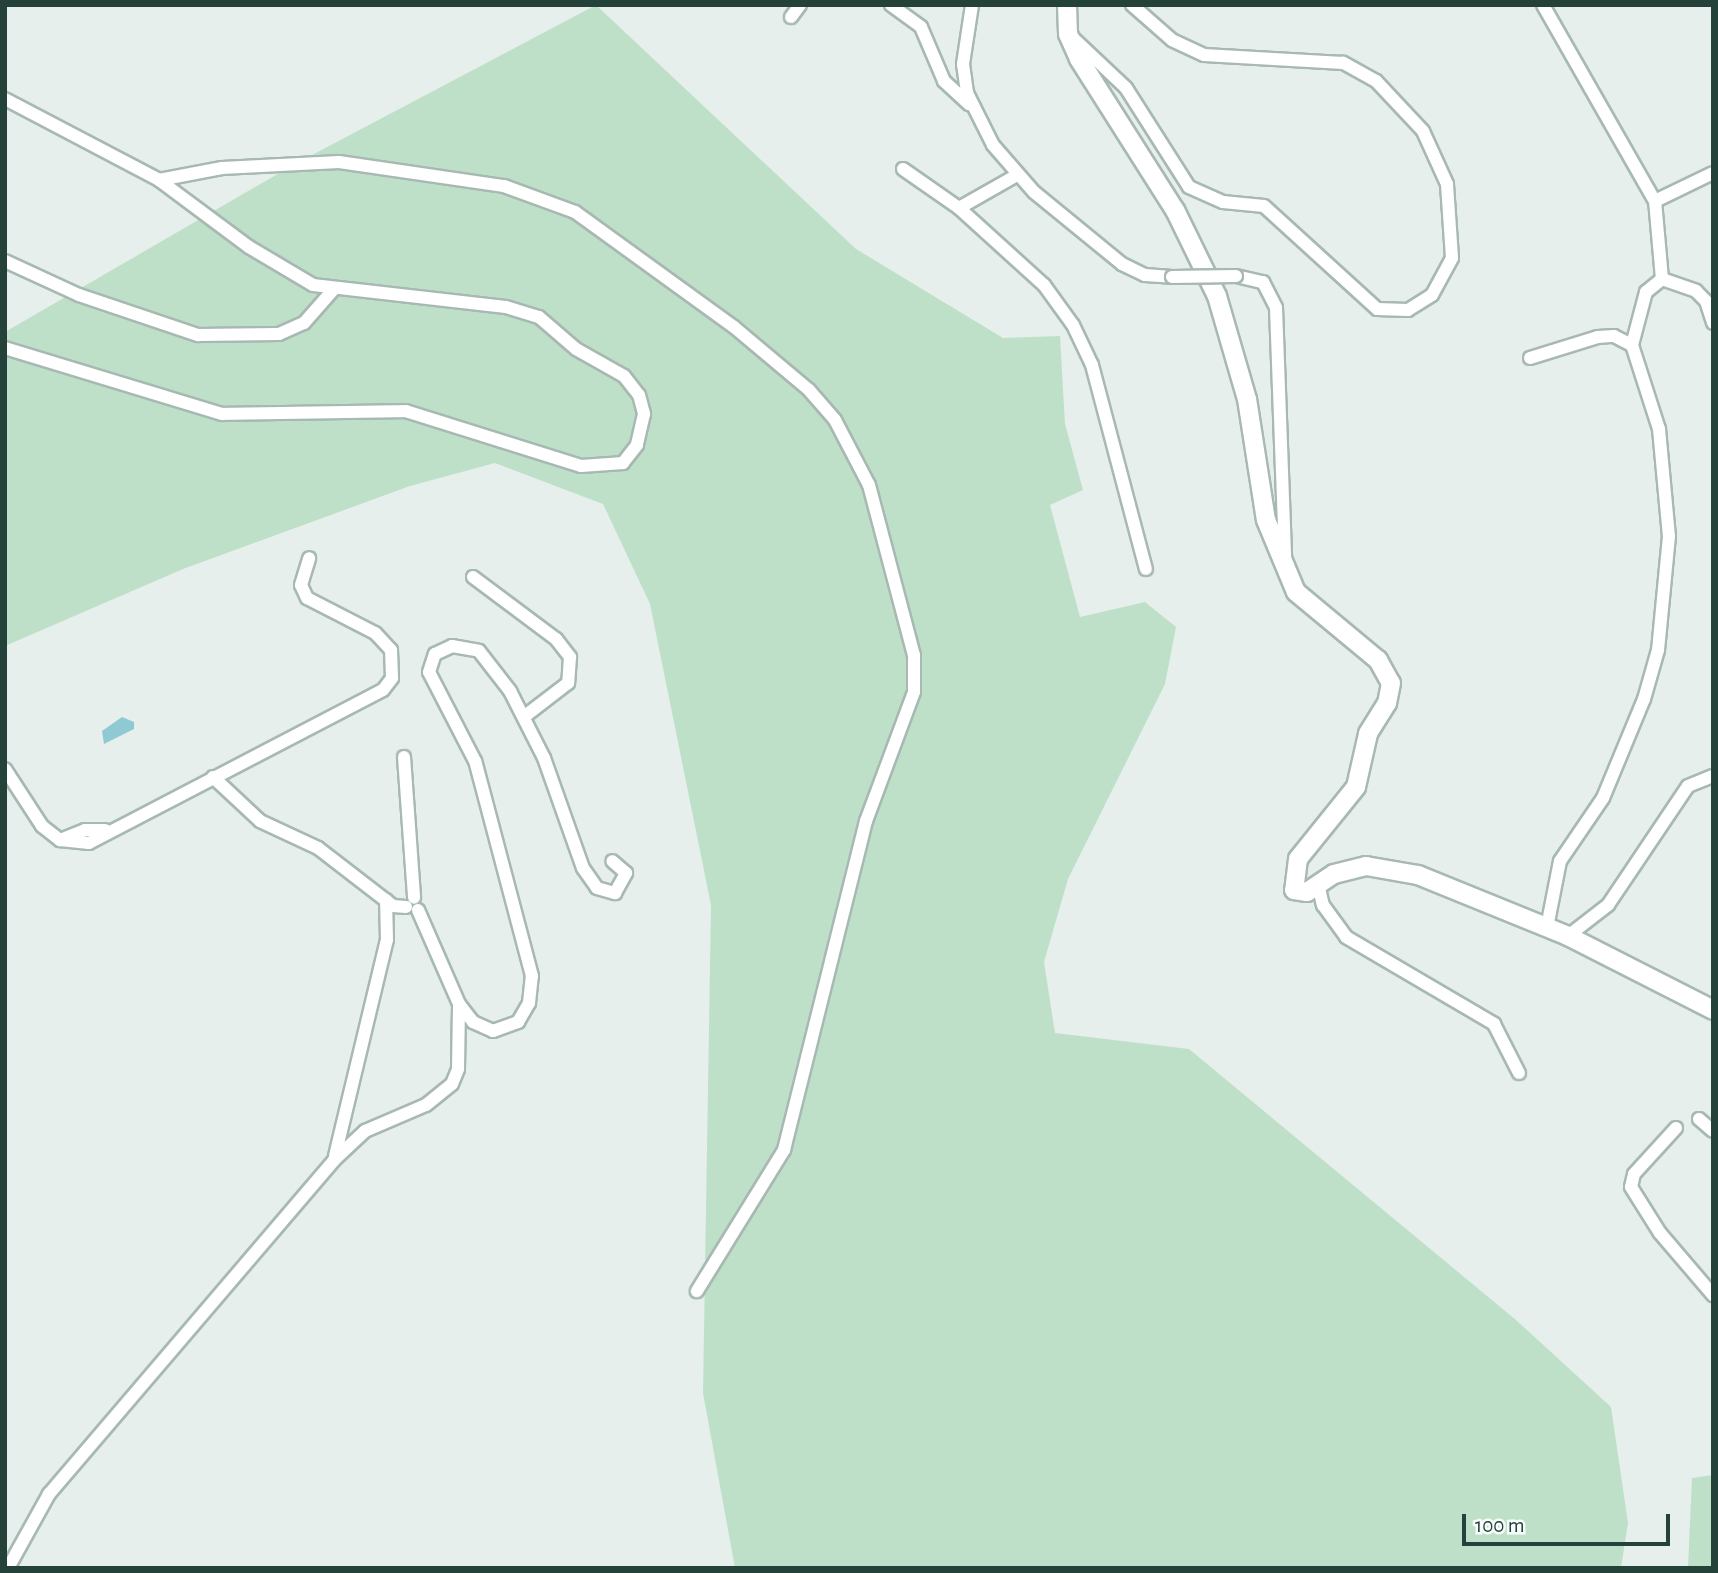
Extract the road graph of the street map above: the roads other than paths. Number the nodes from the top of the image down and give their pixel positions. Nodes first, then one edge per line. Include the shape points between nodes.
1 (800, 5) edge
2 (891, 5) edge
3 (972, 5) edge
4 (1067, 5) edge
5 (1132, 5) edge
6 (1543, 5) edge
7 (791, 18) dead end
8 (1068, 34) junction
9 (5, 99) edge
10 (972, 106) junction
11 (903, 169) dead end
12 (1713, 173) edge
13 (1017, 175) junction
14 (159, 180) junction
15 (1656, 201) junction
16 (959, 208) junction
17 (5, 261) edge
18 (1662, 279) junction
19 (332, 290) junction
20 (1713, 323) edge
21 (1632, 345) junction
22 (5, 348) edge
23 (1530, 358) dead end
24 (310, 558) dead end
25 (1286, 567) junction
26 (1146, 569) dead end
27 (473, 577) dead end
28 (525, 716) junction
29 (404, 757) dead end
30 (5, 769) edge
31 (1713, 776) edge
32 (213, 777) junction
33 (612, 860) dead end
34 (1318, 884) junction
35 (386, 900) junction
36 (413, 905) junction
37 (1547, 927) junction
38 (1569, 936) junction
39 (459, 1004) junction
40 (1713, 1010) edge
41 (1519, 1073) dead end
42 (1699, 1119) dead end
43 (1676, 1128) dead end
44 (1713, 1131) edge
45 (334, 1160) junction
46 (697, 1291) dead end
47 (1713, 1295) edge
48 (8, 1568) edge

1 - 7 street
2 - 10 street via 921,27 944,81
3 - 10 street via 963,64
4 - 8 main road
5 - 8 street via 1172,40 1204,55 1343,63 1376,81 1434,147 1447,184 1449,270 1432,295 1409,310 1377,309 1271,212 1254,202 1210,199 1189,187 1126,88
6 - 15 street
8 - 25 main road via 1175,210 1217,296 1247,399 1266,520
9 - 14 street
10 - 13 street
11 - 16 street
12 - 15 street
13 - 16 street
13 - 25 street, bridge via 1122,264 1145,275 1236,276 1263,282 1276,308
14 - 19 street via 271,262
14 - 46 street via 222,168 339,162 477,181 575,212 734,327 809,390 835,420 863,474 914,654 914,692 866,821 788,1139
15 - 18 street
16 - 26 street via 1044,285 1073,325 1092,365
17 - 19 street via 79,295 198,335 279,334 304,323
18 - 20 street via 1696,291 1706,301
18 - 21 street via 1646,292
19 - 22 street via 506,307 539,317 576,349 624,376 639,395 644,414 637,445 623,463 581,466 406,411 222,414
21 - 23 street via 1614,336 1598,337
21 - 37 street via 1650,393 1663,463 1668,549 1658,650 1622,761 1560,861
24 - 32 street via 303,593 385,641 391,678 374,698
25 - 34 main road via 1302,600 1378,660 1391,682 1387,703 1368,734 1356,787 1298,859 1294,890 1307,892
27 - 28 street via 556,639 570,657 568,683
28 - 33 street via 583,868 597,888 615,893 626,873
28 - 39 street via 473,647 452,646 432,658 431,681 475,761 532,976 529,1003 508,1029 480,1027
29 - 36 street
30 - 32 street via 42,826 60,840 85,830 105,830
31 - 38 street via 1688,786 1608,905
32 - 35 street via 260,821 318,848
34 - 37 main road via 1347,869 1380,866 1418,875
34 - 41 street via 1323,905 1346,937 1494,1024
35 - 36 street
35 - 45 street via 387,940
36 - 39 street
37 - 38 main road
38 - 40 main road
39 - 45 street via 458,1069 452,1084 426,1105 365,1131
42 - 44 street
43 - 47 street via 1634,1174 1631,1187 1660,1233
45 - 48 street via 49,1494

